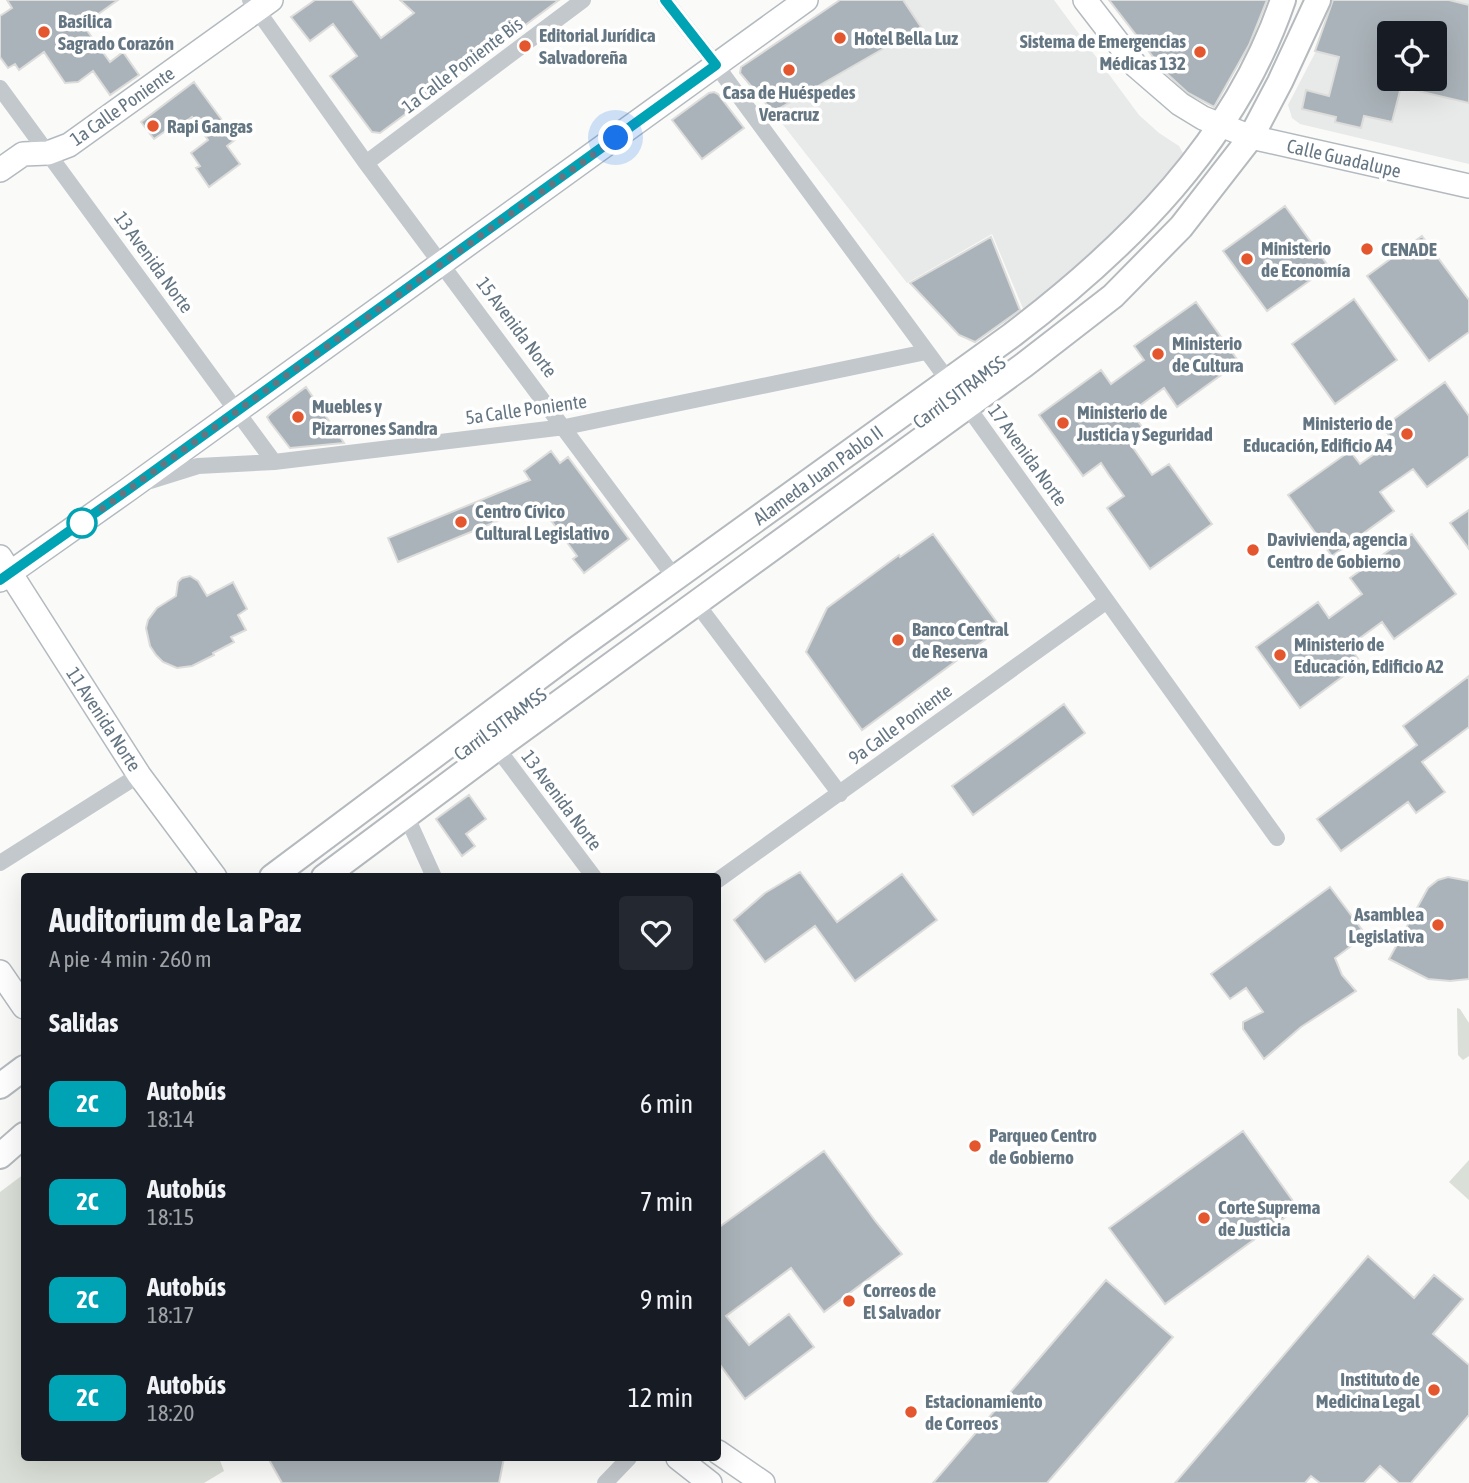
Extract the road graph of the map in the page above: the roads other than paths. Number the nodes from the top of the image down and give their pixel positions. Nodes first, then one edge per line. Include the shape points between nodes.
1 (583, 0) edge
2 (665, 0) edge
3 (806, 0) edge
4 (1085, 0) edge
5 (1283, 0) edge
6 (1299, 0) edge
7 (1318, 0) edge
8 (260, 3) edge
9 (716, 65) junction
10 (0, 88) edge
11 (1235, 131) junction
12 (48, 153) junction
13 (366, 163) junction
14 (0, 170) edge
15 (1469, 186) edge
16 (443, 263) junction
17 (926, 352) junction
18 (957, 393) junction
19 (236, 412) junction
20 (565, 427) junction
21 (274, 462) junction
22 (129, 489) junction
23 (4, 570) edge
24 (675, 578) junction
25 (1107, 601) junction
26 (697, 604) junction
27 (497, 748) junction
28 (139, 775) junction
29 (840, 794) junction
30 (406, 815) junction
31 (1277, 838) dead end
32 (0, 863) edge
33 (212, 873) edge
34 (277, 873) edge
35 (300, 873) edge
36 (329, 873) edge
37 (431, 873) edge
38 (591, 873) edge
39 (721, 878) edge
40 (0, 972) edge
41 (21, 1003) edge
42 (21, 1070) edge
43 (0, 1086) edge
44 (21, 1090) edge
45 (0, 1106) edge
46 (21, 1138) edge
47 (21, 1152) edge
48 (0, 1156) edge
49 (0, 1170) edge
50 (721, 1454) edge
51 (626, 1461) edge
52 (682, 1461) edge
53 (605, 1483) edge
54 (710, 1483) edge
55 (763, 1483) edge

1 - 13 street, 1a Calle Poniente Bis
2 - 9 street, 17 Avenida Norte
3 - 9 street
4 - 11 street, Calle Guadalupe via 1136,66 1180,104
5 - 11 main road, Alameda Juan Pablo II via 1255,65
6 - 11 main road
7 - 11 main road, Alameda Juan Pablo II via 1280,82
8 - 12 street, 1a Calle Poniente via 69,145
8 - 13 street, 15 Avenida Norte
9 - 16 street
9 - 17 street, 17 Avenida Norte
10 - 12 street, 13 Avenida Norte
11 - 15 street, Calle Guadalupe
11 - 18 main road, Alameda Juan Pablo II via 1105,259
12 - 14 street, 1a Calle Poniente via 23,154
12 - 19 street, 13 Avenida Norte
13 - 16 street, 15 Avenida Norte
16 - 19 street
16 - 20 street, 15 Avenida Norte
17 - 18 street, 17 Avenida Norte
17 - 20 street, 5a Calle Poniente
18 - 24 main road, Alameda Juan Pablo II
18 - 25 street, 17 Avenida Norte
18 - 26 main road, Alameda Juan Pablo II
18 - 35 main road, Carril SITRAMSS
19 - 21 street, 13 Avenida Norte
19 - 22 street
20 - 21 street, 5a Calle Poniente
20 - 24 street, 15 Avenida Norte
21 - 22 street, 5a Calle Poniente via 198,466
22 - 23 street
23 - 28 street, 11 Avenida Norte
24 - 34 main road, Alameda Juan Pablo II
25 - 29 street, 9a Calle Poniente
25 - 31 street, 17 Avenida Norte
26 - 27 main road, Alameda Juan Pablo II
26 - 29 street
27 - 30 main road, Alameda Juan Pablo II
27 - 38 street, 13 Avenida Norte
28 - 32 street
28 - 33 street, 11 Avenida Norte
29 - 39 street, 9a Calle Poniente
30 - 36 main road, Alameda Juan Pablo II
30 - 37 street
40 - 41 street
42 - 43 main road
44 - 45 main road
46 - 48 main road
47 - 49 main road
50 - 55 street
51 - 53 street
52 - 54 street

